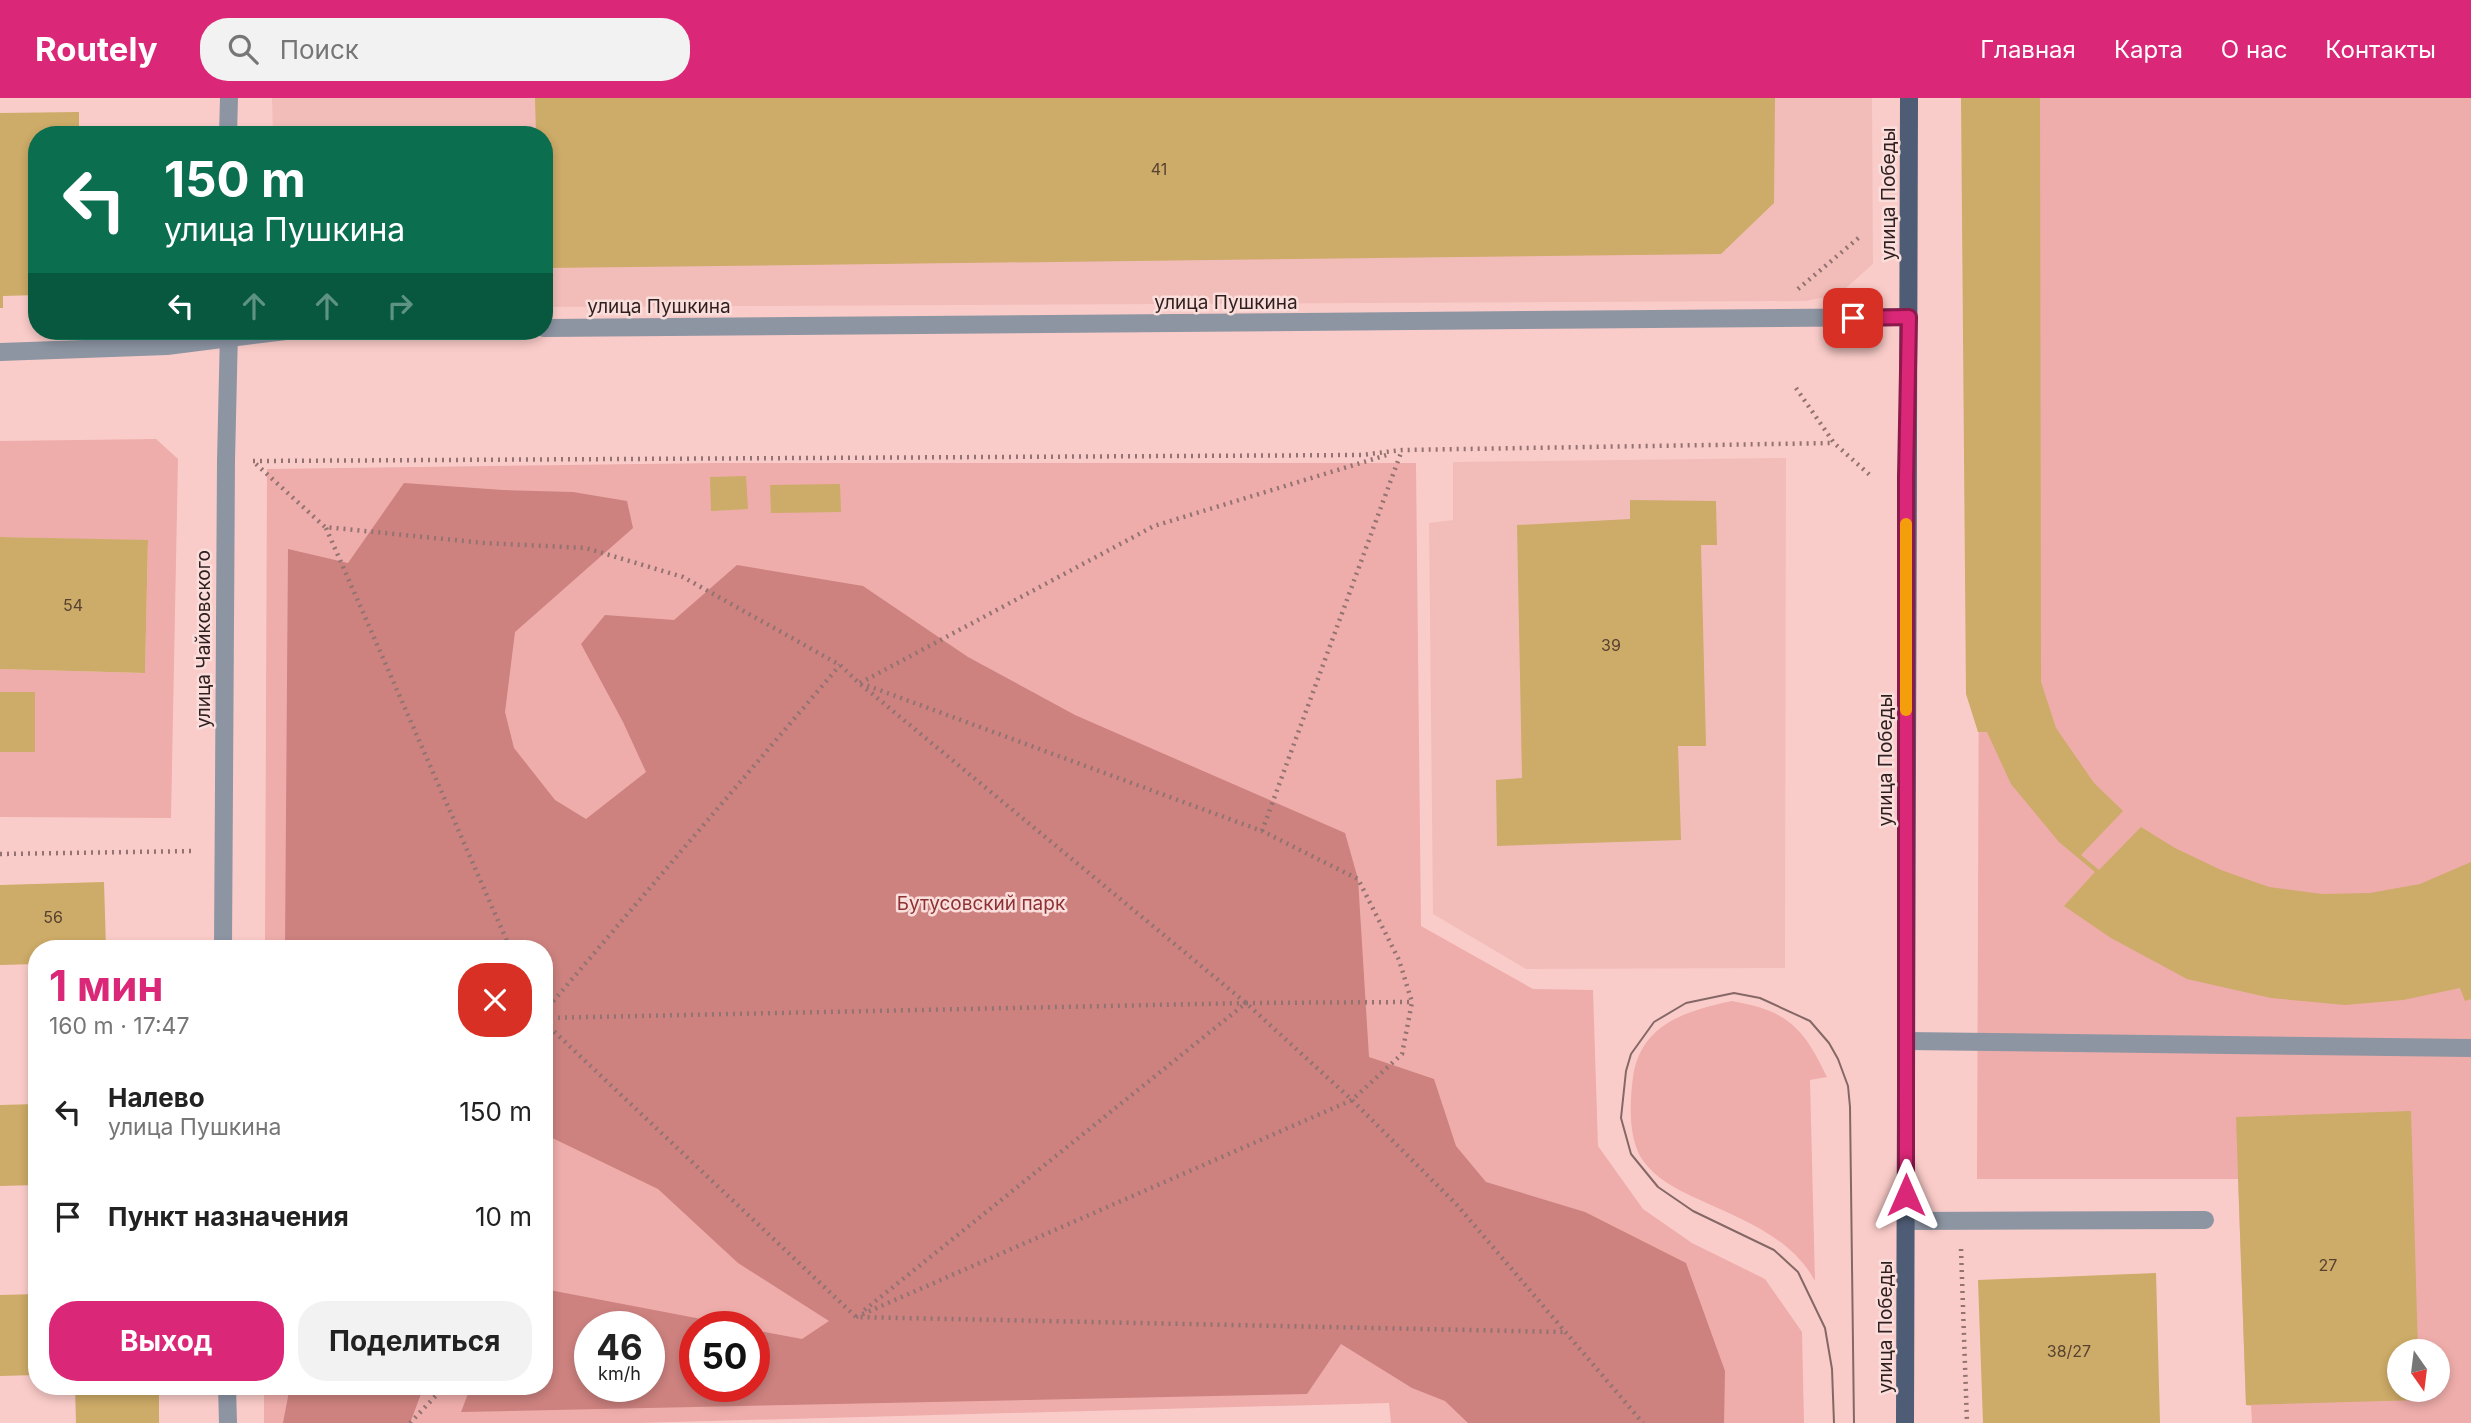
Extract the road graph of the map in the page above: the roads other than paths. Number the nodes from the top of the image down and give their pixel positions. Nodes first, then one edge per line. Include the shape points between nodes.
1 (229, 98) edge
2 (1909, 98) edge
3 (228, 126) edge
4 (1909, 317) junction
5 (553, 328) edge
6 (201, 340) edge
7 (229, 340) edge
8 (0, 352) edge
9 (223, 940) edge
10 (1906, 1041) junction
11 (2471, 1048) edge
12 (2205, 1220) dead end
13 (1906, 1221) junction
14 (227, 1395) edge
15 (228, 1423) edge
16 (1905, 1423) edge

1 - 3 street
2 - 4 main road, улица Победы
4 - 5 street, улица Пушкина
4 - 10 main road, улица Победы
6 - 8 street via 167,346
7 - 9 street, улица Чайковского
10 - 11 street
10 - 13 main road, улица Победы
12 - 13 street
13 - 16 main road, улица Победы
14 - 15 street

